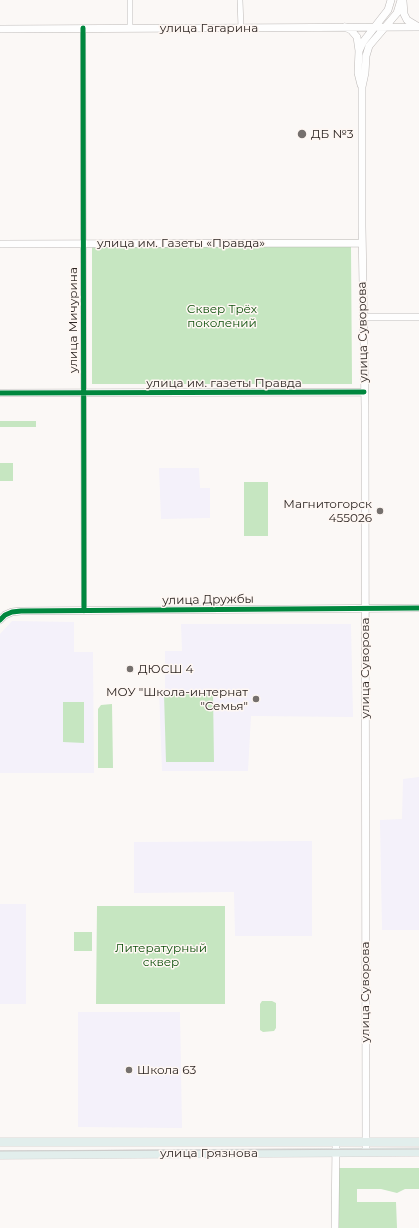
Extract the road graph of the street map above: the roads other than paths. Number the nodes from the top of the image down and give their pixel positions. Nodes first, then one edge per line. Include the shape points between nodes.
1 (130, 0) edge
2 (240, 0) edge
3 (391, 0) edge
4 (402, 0) edge
5 (344, 26) junction
6 (375, 26) junction
7 (385, 26) junction
8 (418, 27) edge
9 (83, 28) junction
10 (130, 28) junction
11 (241, 28) junction
12 (0, 29) edge
13 (359, 51) junction
14 (362, 87) junction
15 (362, 243) junction
16 (0, 244) edge
17 (82, 244) junction
18 (419, 317) edge
19 (363, 318) junction
20 (364, 392) junction
21 (0, 393) edge
22 (84, 394) junction
23 (365, 608) junction
24 (419, 608) edge
25 (84, 611) junction
26 (0, 620) edge
27 (0, 1142) edge
28 (336, 1142) junction
29 (366, 1142) junction
30 (419, 1142) edge
31 (366, 1152) junction
32 (419, 1152) edge
33 (336, 1153) junction
34 (0, 1155) edge
35 (336, 1228) edge

1 - 10 street
2 - 11 street
3 - 6 main road, улица Суворова via 388,10
4 - 7 main road, улица Суворова via 397,12
4 - 8 main road via 407,20
5 - 6 main road, улица Гагарина
5 - 11 main road, улица Гагарина
5 - 13 main road, улица Суворова via 356,37
6 - 7 main road, улица Гагарина
6 - 13 main road, улица Суворова
7 - 8 main road, улица Гагарина
7 - 14 main road, улица Суворова via 367,50
9 - 10 main road, улица Гагарина
9 - 12 main road, улица Гагарина
9 - 17 street, улица Мичурина
10 - 11 main road, улица Гагарина
13 - 14 main road, улица Суворова via 358,73
14 - 15 main road, улица Суворова
15 - 17 main road, улица им. Газеты «Правда»
15 - 19 main road, улица Суворова
16 - 17 main road, улица им. Газеты «Правда»
17 - 22 street, улица Мичурина
18 - 19 main road
19 - 20 main road, улица Суворова
20 - 22 main road, улица им. газеты Правда
20 - 23 main road, улица Суворова
21 - 22 main road
22 - 25 street, улица Мичурина
23 - 24 main road, улица Дружбы
23 - 25 main road, улица Дружбы
23 - 29 main road, улица Суворова
25 - 26 main road, улица Дружбы via 16,611
27 - 28 main road, улица Грязнова
28 - 29 main road, улица Грязнова
28 - 33 main road
29 - 30 main road, улица Грязнова
29 - 31 main road, улица Суворова
31 - 32 main road, улица Грязнова
31 - 33 main road, улица Грязнова
33 - 34 main road, улица Грязнова
33 - 35 main road

